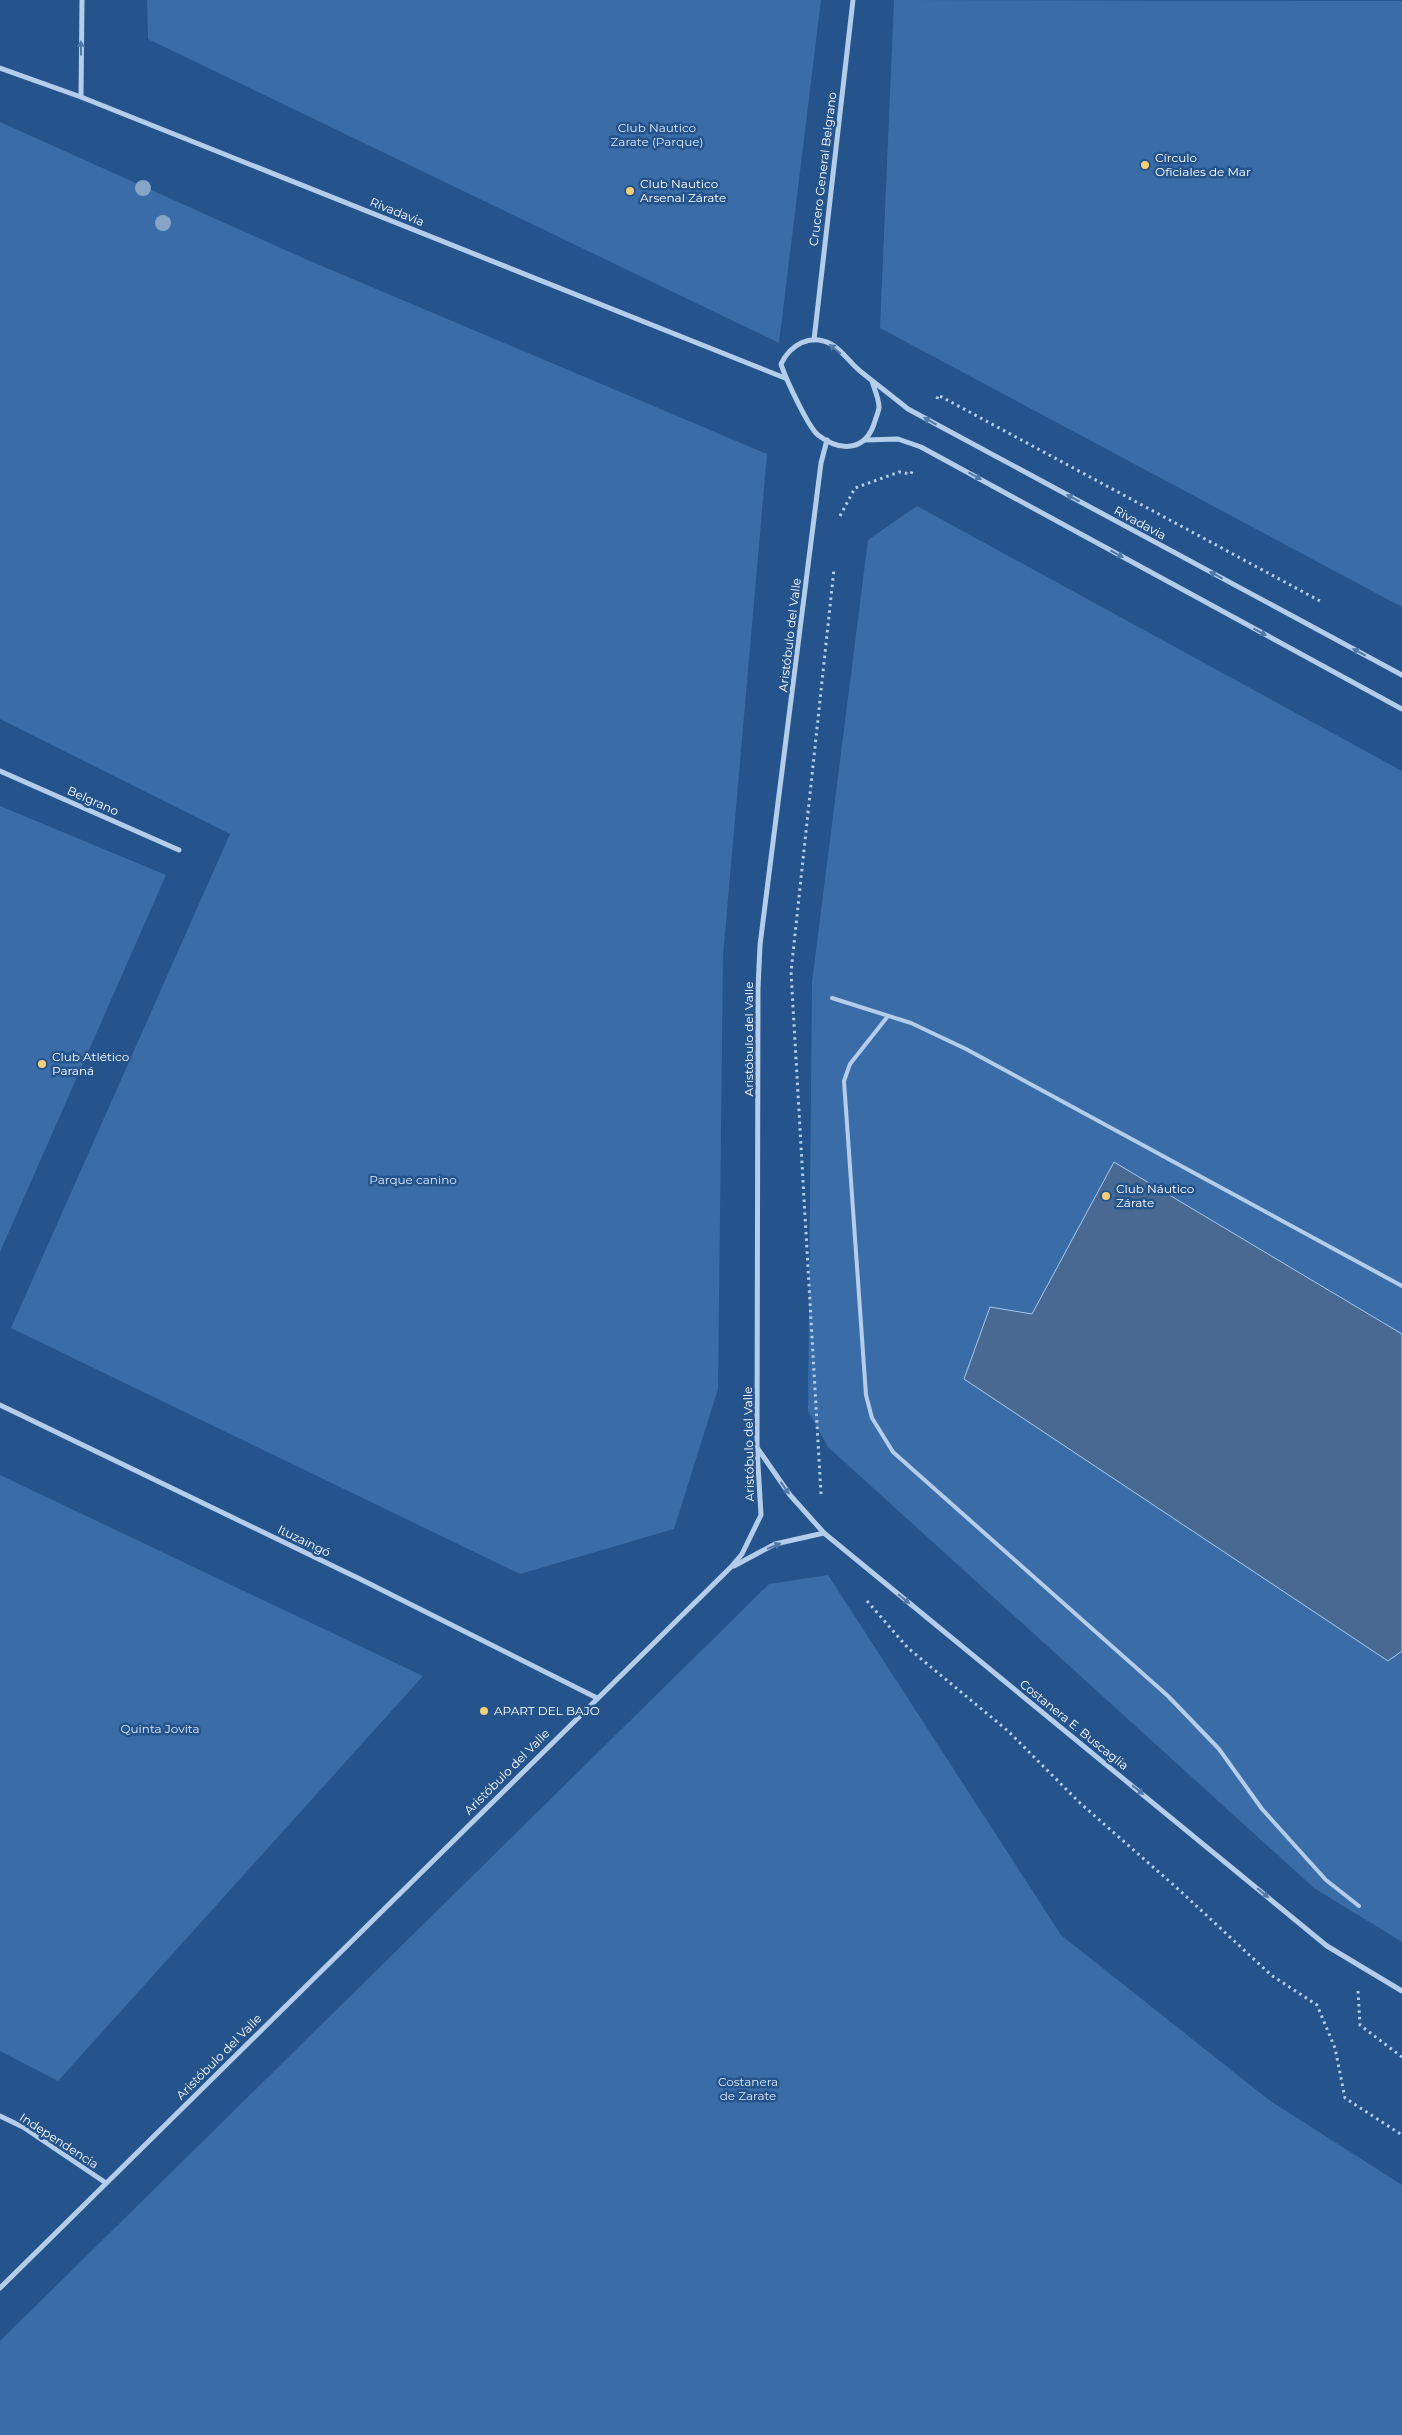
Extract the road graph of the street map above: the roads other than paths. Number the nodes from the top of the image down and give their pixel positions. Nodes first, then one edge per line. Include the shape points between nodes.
1 (82, 0) edge
2 (853, 0) edge
3 (0, 68) edge
4 (81, 96) junction
5 (814, 340) junction
6 (785, 378) junction
7 (872, 380) junction
8 (827, 440) junction
9 (865, 440) junction
10 (1402, 676) edge
11 (1402, 709) edge
12 (0, 771) edge
13 (179, 850) dead end
14 (832, 998) dead end
15 (888, 1016) junction
16 (1402, 1286) edge
17 (0, 1405) edge
18 (757, 1448) junction
19 (824, 1532) junction
20 (731, 1568) junction
21 (597, 1698) junction
22 (1359, 1906) dead end
23 (1402, 1991) edge
24 (0, 2116) edge
25 (106, 2183) junction
26 (0, 2288) edge

4 -> 1 street
2 - 5 street, Crucero General Belgrano
3 - 4 street, Rivadavia
4 - 6 street, Rivadavia
5 - 6 street via 799,342 786,354 781,364
7 -> 5 street, Rivadavia via 832,345
6 - 8 street via 816,434
7 - 9 street via 879,407
10 -> 7 street, Rivadavia via 908,409
8 - 9 street via 851,448
8 - 18 street, Aristóbulo del Valle via 821,463 760,944
9 -> 11 street via 898,439 920,447
12 - 13 street, Belgrano
14 - 15 lane
15 - 16 lane via 966,1049
15 - 22 lane via 850,1064 844,1081 866,1395 872,1418 893,1452 1168,1696 1219,1749 1262,1809 1326,1880
17 - 21 street, Ituzaingó
18 -> 19 street, Costanera E. Buscaglia via 790,1495
18 - 20 street, Aristóbulo del Valle via 761,1516 742,1554
20 -> 19 street via 775,1544
19 -> 23 street, Costanera E. Buscaglia via 1327,1946
20 - 21 street, Aristóbulo del Valle
21 - 25 street, Aristóbulo del Valle
24 - 25 street, Independencia via 24,2127
25 - 26 street, Aristóbulo del Valle

